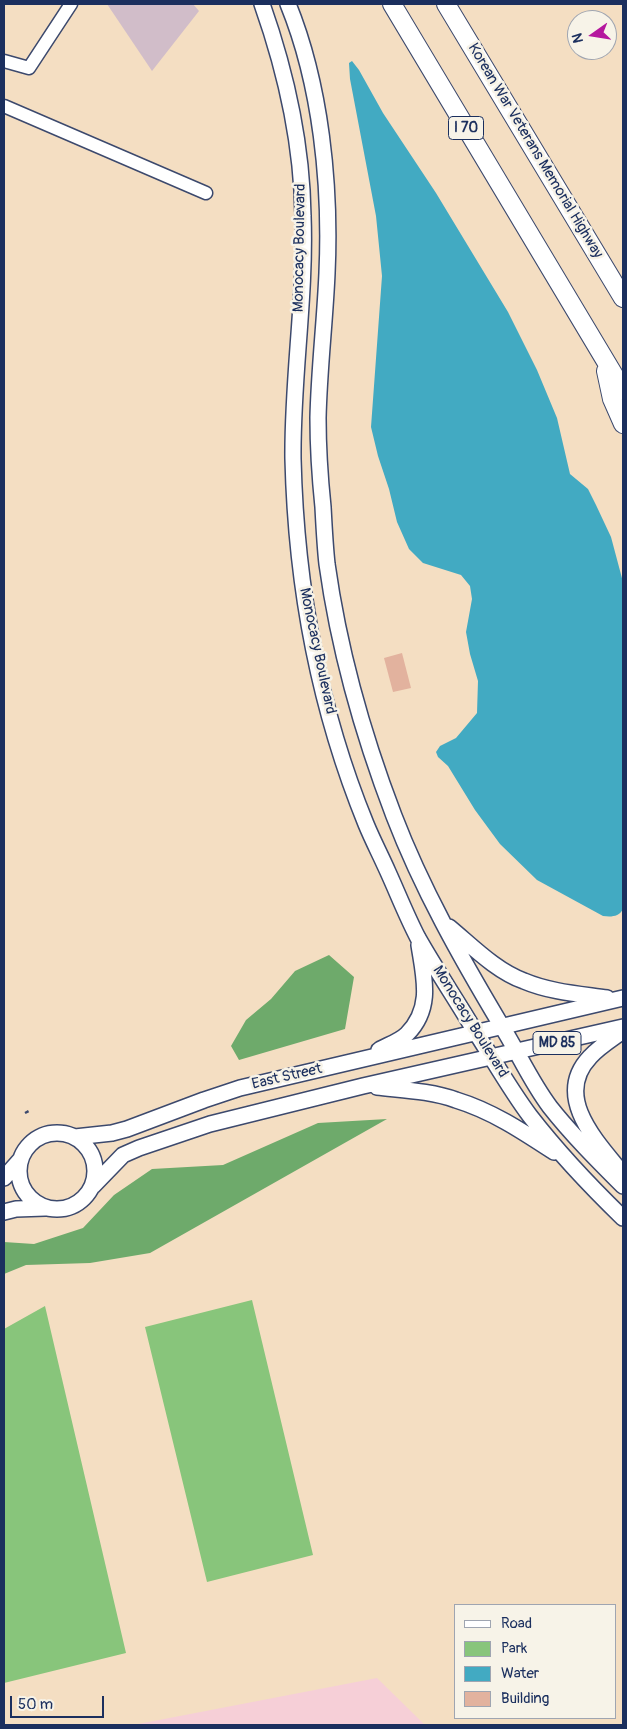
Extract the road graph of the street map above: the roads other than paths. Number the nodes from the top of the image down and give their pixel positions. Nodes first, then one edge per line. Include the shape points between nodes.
1 (70, 4) edge
2 (262, 4) edge
3 (288, 4) edge
4 (392, 4) edge
5 (446, 4) edge
6 (4, 61) edge
7 (492, 80) junction
8 (4, 106) edge
9 (206, 193) dead end
10 (623, 274) edge
11 (623, 298) edge
12 (602, 356) junction
13 (623, 390) edge
14 (623, 424) edge
15 (442, 921) junction
16 (417, 936) junction
17 (621, 998) edge
18 (502, 1026) junction
19 (623, 1029) edge
20 (476, 1032) junction
21 (517, 1052) junction
22 (491, 1058) junction
23 (359, 1060) junction
24 (363, 1086) junction
25 (75, 1137) junction
26 (20, 1160) junction
27 (569, 1163) junction
28 (623, 1174) edge
29 (4, 1178) edge
30 (93, 1186) junction
31 (623, 1186) edge
32 (45, 1208) junction
33 (4, 1212) edge
34 (623, 1218) edge

1 - 6 lane via 30,68
2 - 16 main road, Monocacy Boulevard via 287,87 302,180 303,274 293,458 295,517 305,605 328,712 347,772 366,824
3 - 15 main road, Monocacy Boulevard via 320,124 325,175 327,274 318,420 327,564 357,707 374,760 394,818
4 - 12 highway, I 70
5 - 7 highway, Korean War Veterans Memorial Highway
7 - 10 highway
7 - 11 highway, Korean War Veterans Memorial Highway
8 - 9 lane
12 - 13 highway, I 70
12 - 14 highway via 612,399
15 - 17 main road via 493,964 523,981 562,992
15 - 18 main road, Monocacy Boulevard
16 - 20 main road, Monocacy Boulevard
16 - 23 main road via 426,990 422,1010 406,1035
17 - 18 main road, MD 85
18 - 20 main road, East Street / MD 85
18 - 21 main road, Monocacy Boulevard
19 - 21 main road, MD 85
19 - 28 main road via 588,1058 576,1083 576,1100 592,1136
20 - 22 main road, Monocacy Boulevard
20 - 23 main road, East Street
21 - 22 main road, MD 85
21 - 31 main road, Monocacy Boulevard via 548,1104
22 - 24 main road, East Street
22 - 27 main road, Monocacy Boulevard via 529,1115
23 - 25 main road, East Street via 240,1088 112,1133
24 - 27 main road via 455,1099 513,1125
24 - 30 main road, East Street via 210,1124 139,1148 123,1155
25 - 26 main road via 62,1132 46,1134 33,1141
25 - 30 main road via 92,1154 96,1171
26 - 29 main road
26 - 32 main road via 19,1178 25,1192
27 - 34 main road, Monocacy Boulevard
30 - 32 main road via 75,1206
32 - 33 main road

